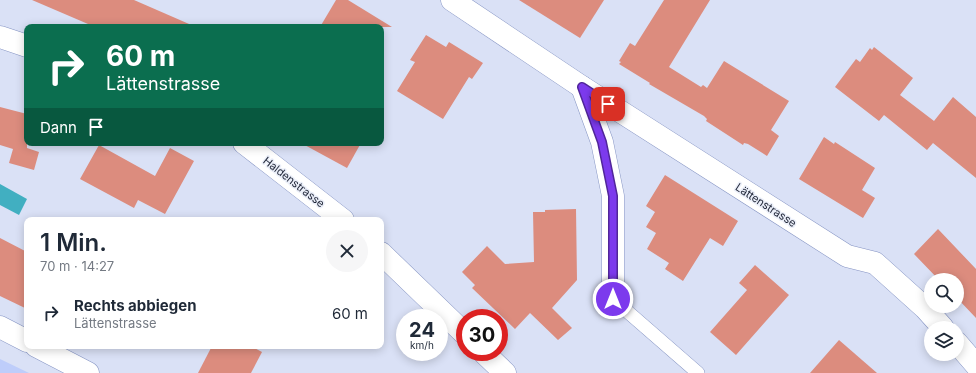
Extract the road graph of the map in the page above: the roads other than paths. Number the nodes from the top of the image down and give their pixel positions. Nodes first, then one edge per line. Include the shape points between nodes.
1 (452, 0) edge
2 (0, 37) edge
3 (24, 45) edge
4 (582, 87) junction
5 (248, 146) edge
6 (340, 217) edge
7 (384, 257) edge
8 (613, 299) joint
9 (936, 321) edge
10 (456, 325) edge
11 (0, 327) edge
12 (24, 339) edge
13 (42, 349) edge
14 (964, 351) edge
15 (492, 361) edge
16 (976, 365) edge
17 (88, 373) edge
18 (505, 373) edge
19 (698, 373) edge

1 - 4 street, Lättenstrasse
2 - 3 street
4 - 8 street via 602,142 613,196
4 - 9 street, Lättenstrasse via 846,256 875,263
5 - 6 street, Haldenstrasse
7 - 10 street
8 - 19 lane
11 - 12 street
13 - 17 street
14 - 16 street
15 - 18 street

